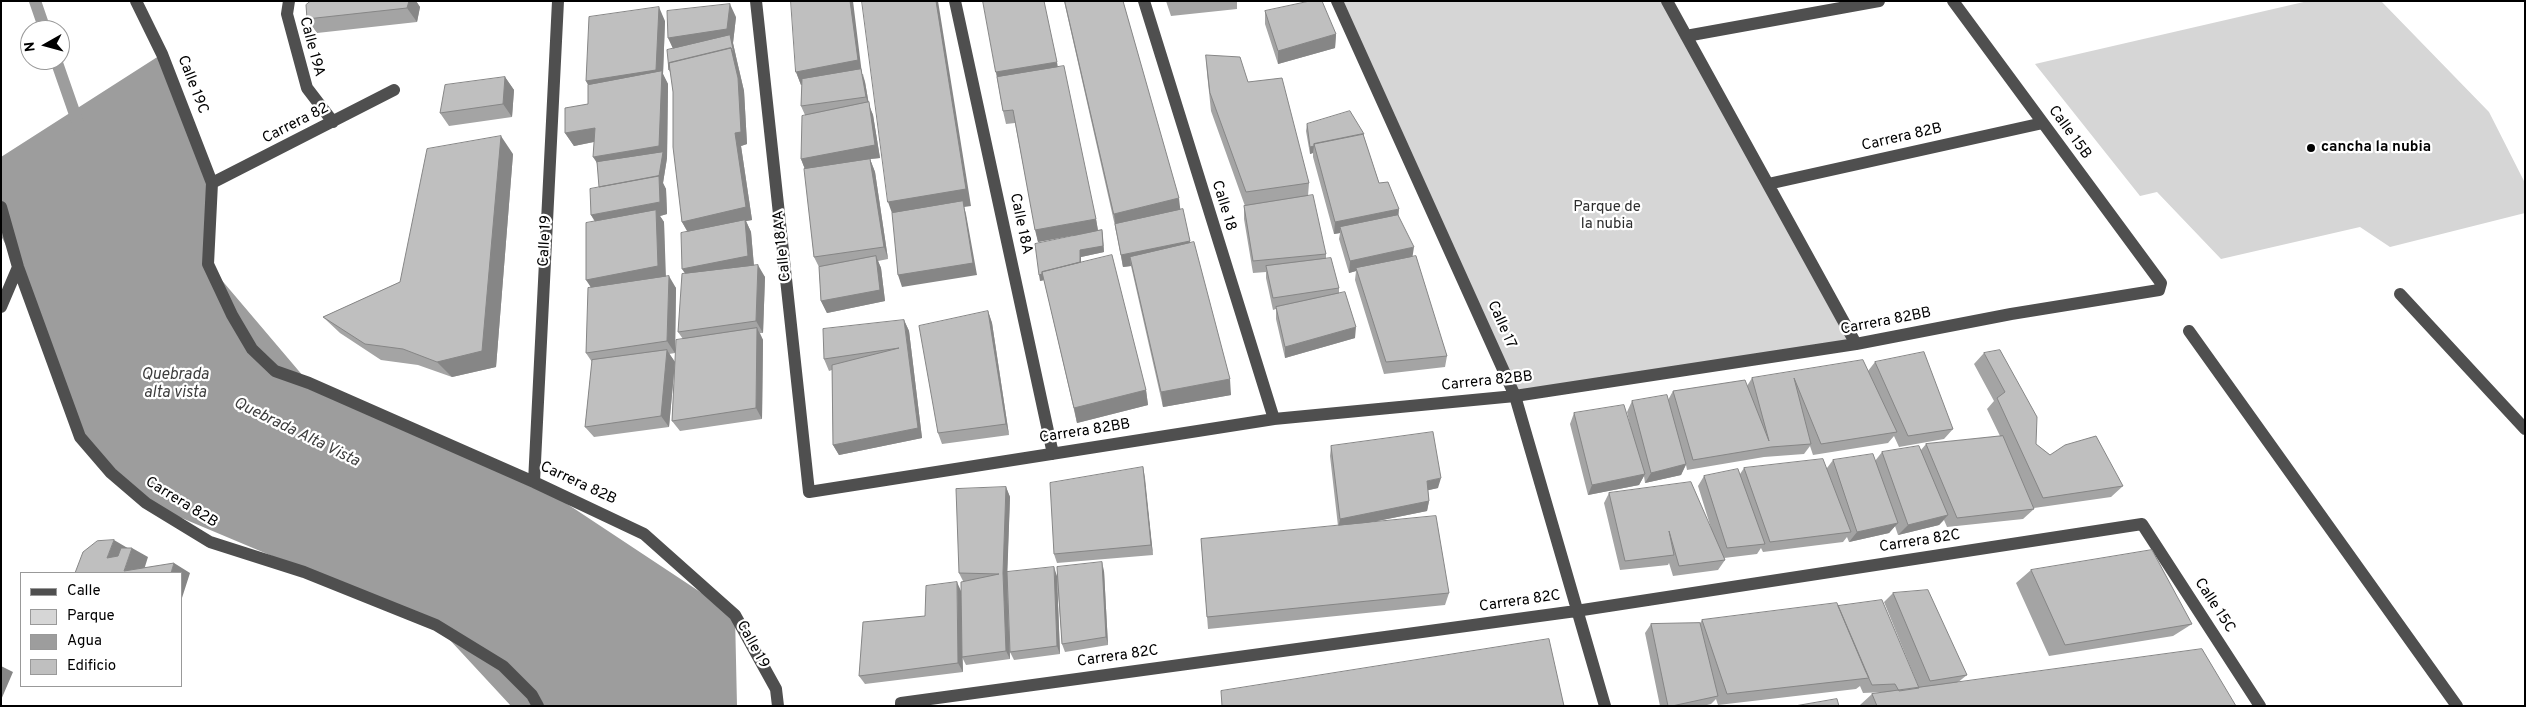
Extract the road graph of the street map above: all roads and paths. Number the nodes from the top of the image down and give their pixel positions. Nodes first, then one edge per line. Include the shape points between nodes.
1 (136, 1) edge
2 (289, 1) edge
3 (558, 1) edge
4 (756, 1) edge
5 (955, 1) edge
6 (1144, 1) edge
7 (1337, 1) edge
8 (1667, 1) edge
9 (1879, 1) edge
10 (1953, 1) edge
11 (1686, 36) junction
12 (394, 90) dead end
13 (333, 122) junction
14 (2043, 123) junction
15 (212, 183) junction
16 (1768, 184) junction
17 (1, 207) edge
18 (18, 267) junction
19 (2161, 283) joint
20 (2400, 294) dead end
21 (1, 307) edge
22 (2188, 331) dead end
23 (1856, 344) junction
24 (1516, 396) junction
25 (1274, 419) junction
26 (2525, 429) edge
27 (1053, 454) junction
28 (534, 482) junction
29 (809, 492) joint
30 (2142, 524) joint
31 (644, 534) joint
32 (1576, 611) junction
33 (901, 704) edge
34 (538, 706) edge
35 (778, 706) edge
36 (1605, 706) edge
37 (2260, 706) edge
38 (2457, 706) edge

1 - 15 street, Calle 19C via 162,54
2 - 13 street, Calle 19A via 286,14 307,88
3 - 28 street, Calle 19
4 - 29 street, Calle 18AA
5 - 27 street, Calle 18A
6 - 25 street, Calle 18
7 - 24 street, Calle 17
8 - 11 street
9 - 11 street
10 - 14 street, Calle 15B
11 - 16 street
12 - 13 street, Carrera 82
13 - 15 street, Carrera 82
14 - 16 street, Carrera 82B
14 - 19 street, Calle 15B
15 - 28 street, Carrera 82B via 208,264 252,349 275,371
16 - 23 street
17 - 18 street
18 - 21 street
18 - 34 street, Carrera 82B via 80,437 111,473 146,503 210,542 304,572 436,625 502,666 532,695
19 - 23 street, Carrera 82BB via 2159,290
20 - 26 street
22 - 38 street
23 - 24 street, Carrera 82BB
24 - 25 street, Carrera 82BB
24 - 32 street, Calle 17
25 - 27 street, Carrera 82BB
27 - 29 street, Carrera 82BB
28 - 31 street, Carrera 82B
30 - 32 street, Carrera 82C
30 - 37 street, Calle 15C
31 - 35 street, Calle 19 via 735,615 776,689
32 - 33 street, Carrera 82C
32 - 36 street, Calle 17

